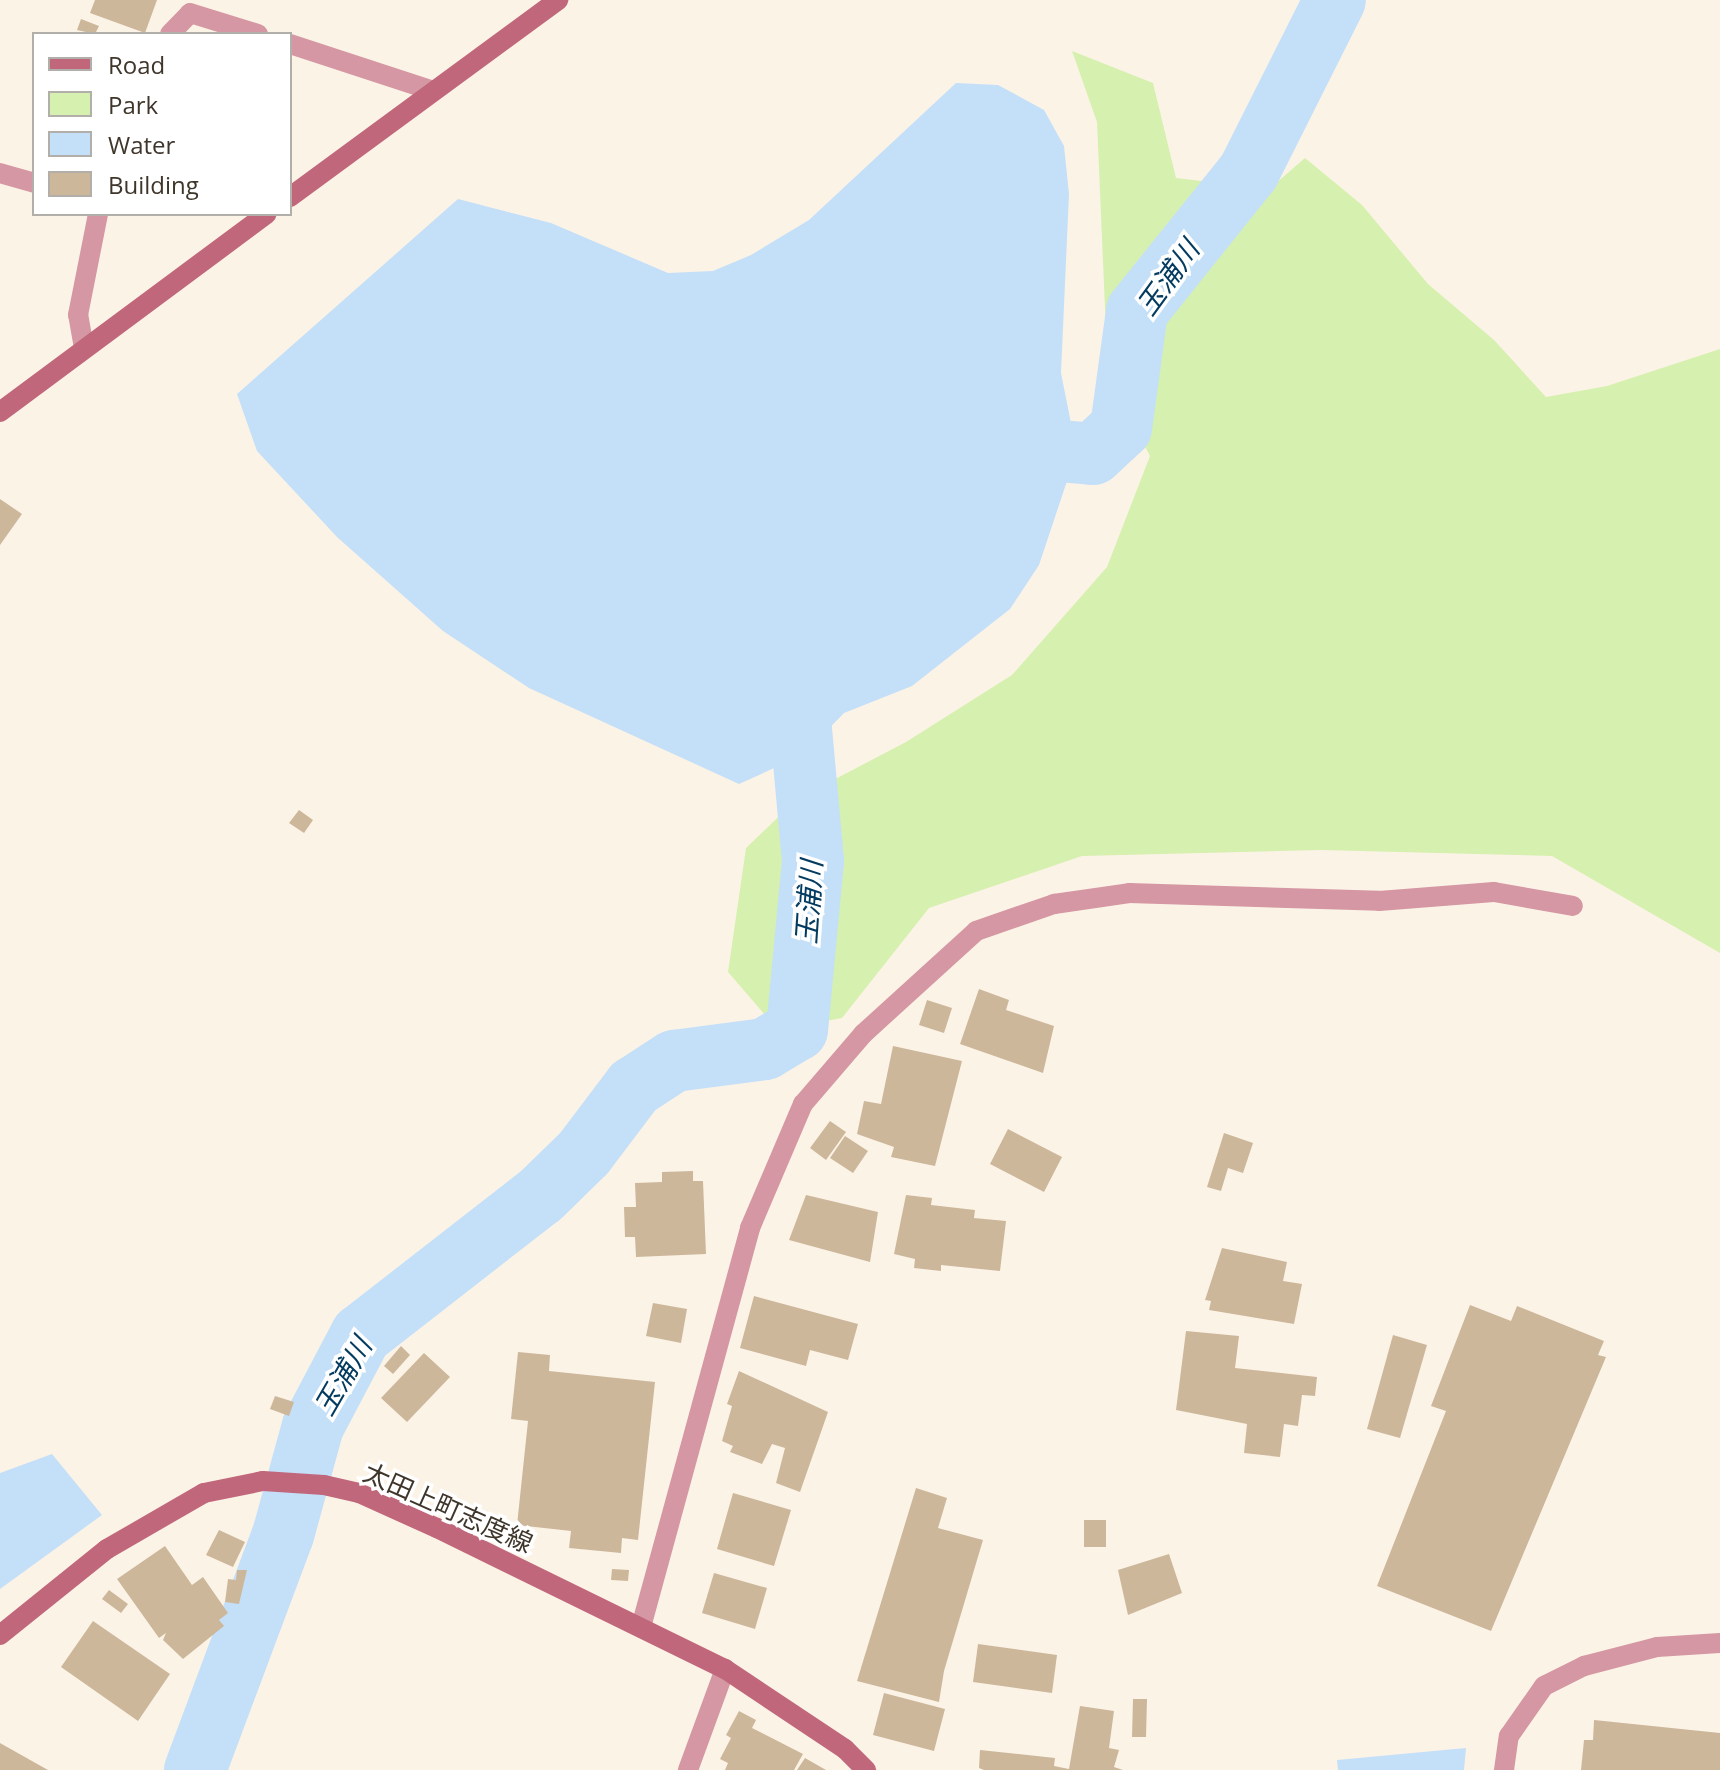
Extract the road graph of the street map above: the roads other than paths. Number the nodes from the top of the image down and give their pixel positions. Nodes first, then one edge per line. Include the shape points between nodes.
1 (558, 0) edge
2 (172, 32) edge
3 (252, 32) edge
4 (292, 45) edge
5 (434, 91) junction
6 (0, 173) edge
7 (32, 182) edge
8 (292, 196) edge
9 (98, 216) edge
10 (264, 216) edge
11 (84, 348) junction
12 (0, 412) edge
13 (1573, 906) dead end
14 (641, 1627) junction
15 (0, 1635) edge
16 (1720, 1643) edge
17 (725, 1669) junction
18 (688, 1770) edge
19 (866, 1770) edge
20 (1504, 1770) edge

1 - 5 main road
2 - 3 street via 190,13
4 - 5 street
5 - 8 main road
6 - 7 street
9 - 11 street via 78,315
10 - 11 main road
11 - 12 main road
13 - 14 street via 1494,892 1379,901 1129,893 1054,904 976,931 863,1034 803,1104 750,1228
14 - 15 main road, 太田上町志度線 via 359,1493 263,1481 204,1493 107,1549
14 - 17 main road, 太田上町志度線
16 - 20 street via 1657,1647 1584,1666 1544,1686 1509,1736
17 - 18 street
17 - 19 main road, 太田上町志度線 via 845,1749

